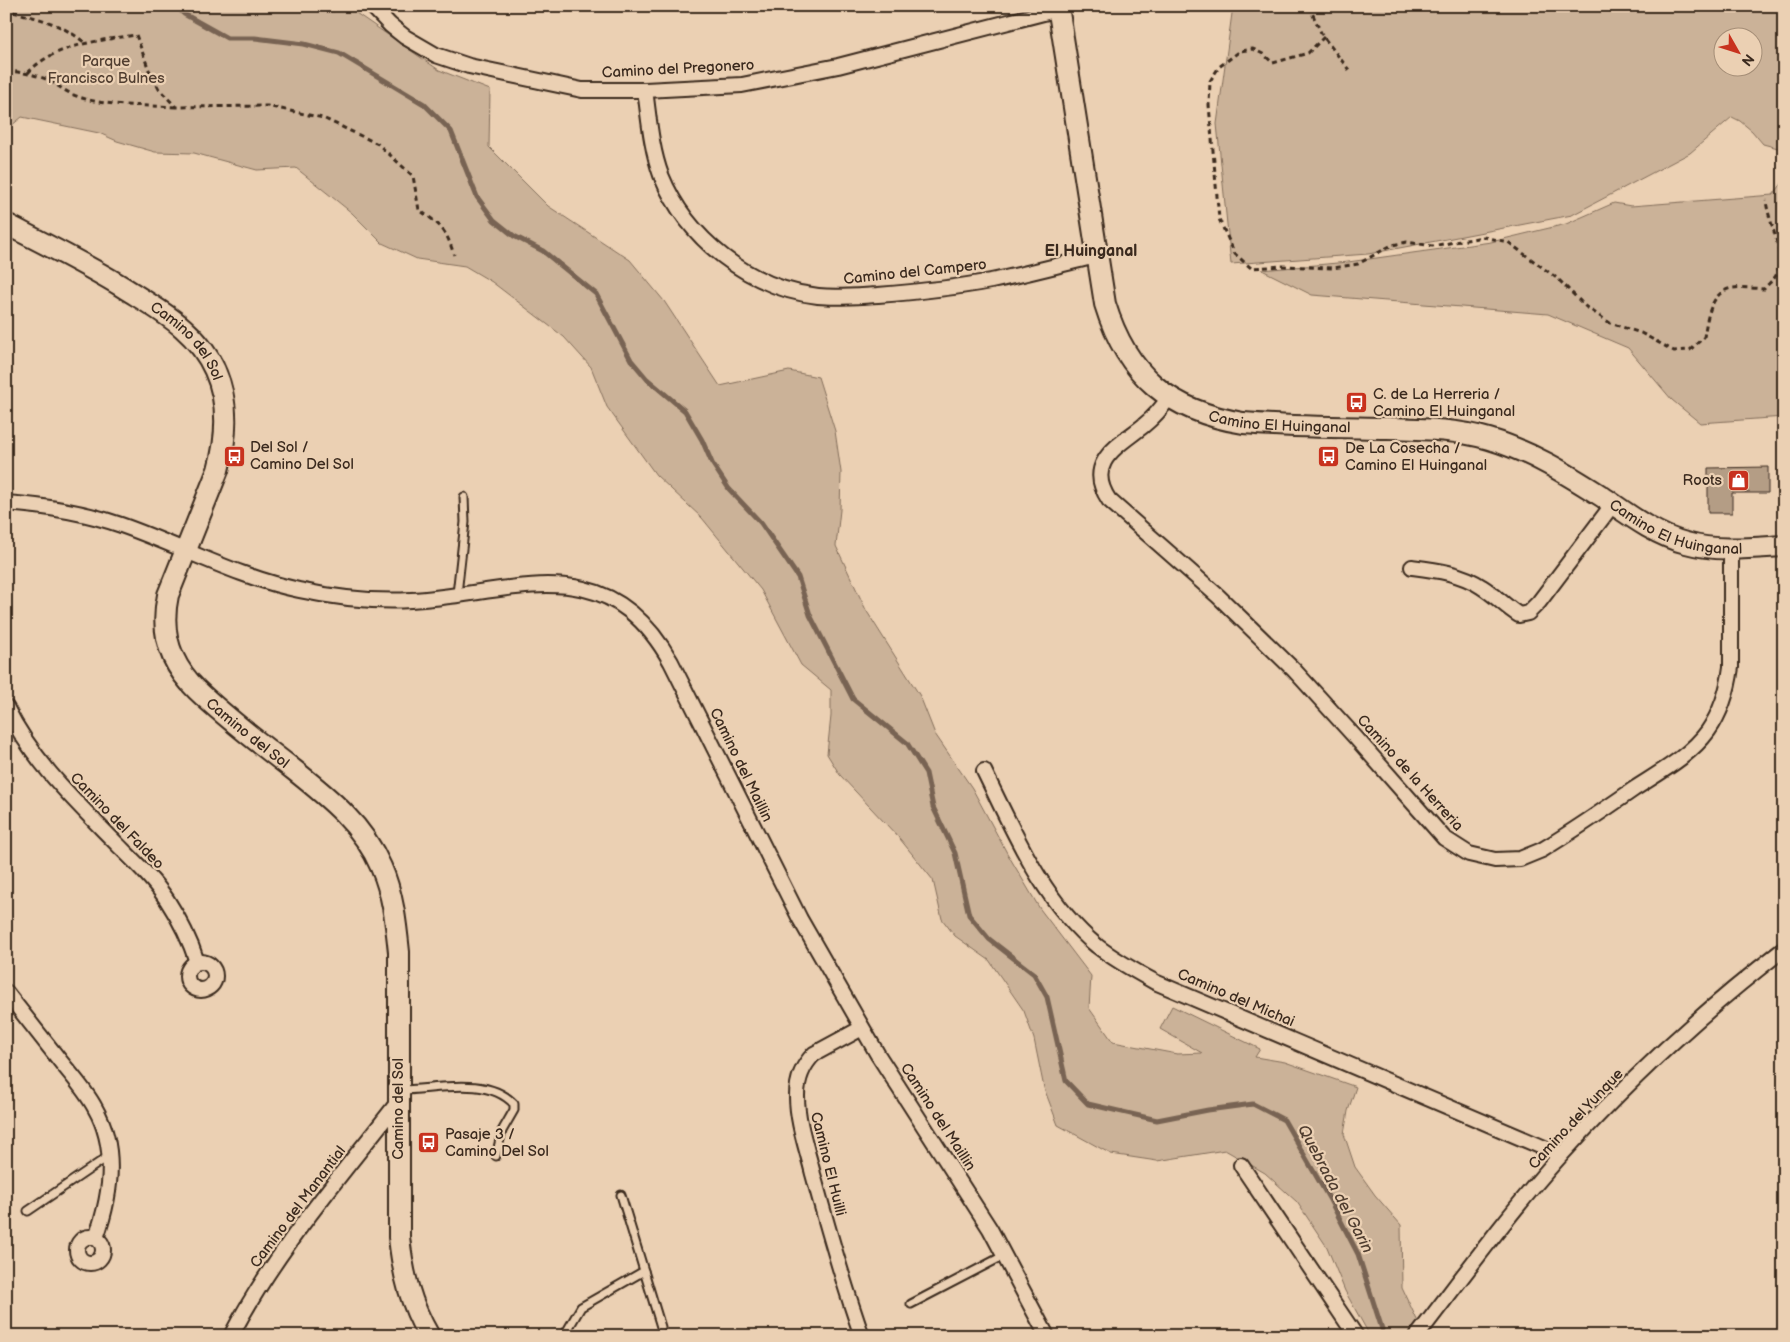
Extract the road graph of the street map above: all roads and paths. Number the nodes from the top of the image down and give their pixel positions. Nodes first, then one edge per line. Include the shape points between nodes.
1 (372, 6) edge
2 (1309, 6) edge
3 (1058, 8) edge
4 (13, 12) dead end
5 (1324, 37) junction
6 (85, 43) junction
7 (1349, 70) dead end
8 (6, 71) edge
9 (28, 72) junction
10 (645, 90) junction
11 (176, 107) junction
12 (1766, 200) dead end
13 (6, 224) edge
14 (454, 255) dead end
15 (1097, 256) junction
16 (1169, 397) junction
17 (464, 497) dead end
18 (6, 504) edge
19 (1613, 504) junction
20 (1784, 546) edge
21 (1731, 549) junction
22 (185, 551) junction
23 (1412, 567) dead end
24 (457, 594) junction
25 (6, 707) edge
26 (984, 771) dead end
27 (1784, 949) edge
28 (197, 962) dead end
29 (6, 992) edge
30 (862, 1028) junction
31 (398, 1096) junction
32 (1561, 1155) junction
33 (110, 1156) junction
34 (496, 1156) dead end
35 (1241, 1165) dead end
36 (621, 1195) dead end
37 (28, 1212) dead end
38 (96, 1238) dead end
39 (1005, 1255) junction
40 (644, 1271) junction
41 (911, 1304) dead end
42 (661, 1327) dead end
43 (230, 1336) edge
44 (429, 1336) edge
45 (564, 1336) edge
46 (862, 1336) edge
47 (1047, 1336) edge
48 (1356, 1336) edge
49 (1418, 1336) edge

1 - 10 street, Camino del Pregonero via 405,37 452,61 582,90
2 - 5 path
3 - 10 street, Camino del Pregonero via 838,66 742,85
3 - 15 street, Camino El Huinganal
4 - 6 path via 44,19 68,30
5 - 7 path
5 - 12 path via 1308,53 1273,63 1253,49 1240,51 1219,67 1210,82 1209,105 1219,219 1235,254 1251,268 1332,268 1358,264 1392,245 1407,242 1432,246 1483,237 1508,242 1610,323 1641,333 1674,352 1690,350 1704,337 1707,314 1717,296 1730,288 1764,289 1776,276 1780,257
6 - 9 path via 41,60
6 - 11 path via 136,35 159,89
8 - 9 path
9 - 11 path via 80,98
10 - 15 street, Camino del Campero via 655,156 667,188 681,212 724,258 779,287 836,298 900,294 990,281
11 - 14 path via 267,106 323,118 378,144 413,176 419,210 439,224 449,237
13 - 22 street, Camino del Sol via 144,300 194,338 211,363 224,401 225,440 218,470
15 - 16 street, Camino El Huinganal via 1105,304 1116,333 1132,361
16 - 19 street, Camino El Huinganal via 1204,415 1243,423 1443,430 1487,439 1548,464
16 - 21 street, Camino de la Herreria via 1151,420 1106,457 1101,481 1109,500 1218,596 1287,664 1444,838 1481,858 1520,859 1542,850 1684,756 1708,732 1724,701 1731,666
17 - 24 lane via 465,522
18 - 22 street, Camino del Maillin via 54,508 102,519
19 - 21 street, Camino El Huinganal via 1670,538 1700,546
19 - 23 street via 1528,613 1519,615 1482,587 1464,578 1439,570
20 - 21 street, Camino El Huinganal
22 - 24 street, Camino del Maillin via 252,577 320,594 366,600
22 - 31 street, Camino del Sol via 168,595 164,617 166,639 181,672 210,703 342,810 365,837 381,866 391,895 399,952
24 - 30 street, Camino del Maillin via 526,585 572,586 615,601 647,625 671,662 800,919
25 - 28 street, Camino del Faldeo via 51,775 166,898 183,927
26 - 32 street, Camino del Michai via 1021,847 1050,895 1080,930 1116,959 1156,982
27 - 32 street, Camino del Yunque via 1664,1052
29 - 33 street via 88,1097 102,1124
30 - 39 street, Camino del Maillin
30 - 46 street, Camino El Huilli via 807,1061 800,1074 797,1094 800,1124 828,1230
31 - 34 lane via 478,1087 508,1098 514,1104 514,1110 502,1131
31 - 43 street, Camino del Manantial via 284,1250
31 - 44 street, Camino del Sol via 401,1256 409,1294
32 - 49 street, Camino del Yunque
33 - 37 lane
33 - 38 street via 108,1191
35 - 48 street
36 - 40 lane
39 - 41 lane
39 - 47 street, Camino del Maillin
40 - 42 lane
40 - 45 lane via 581,1307

